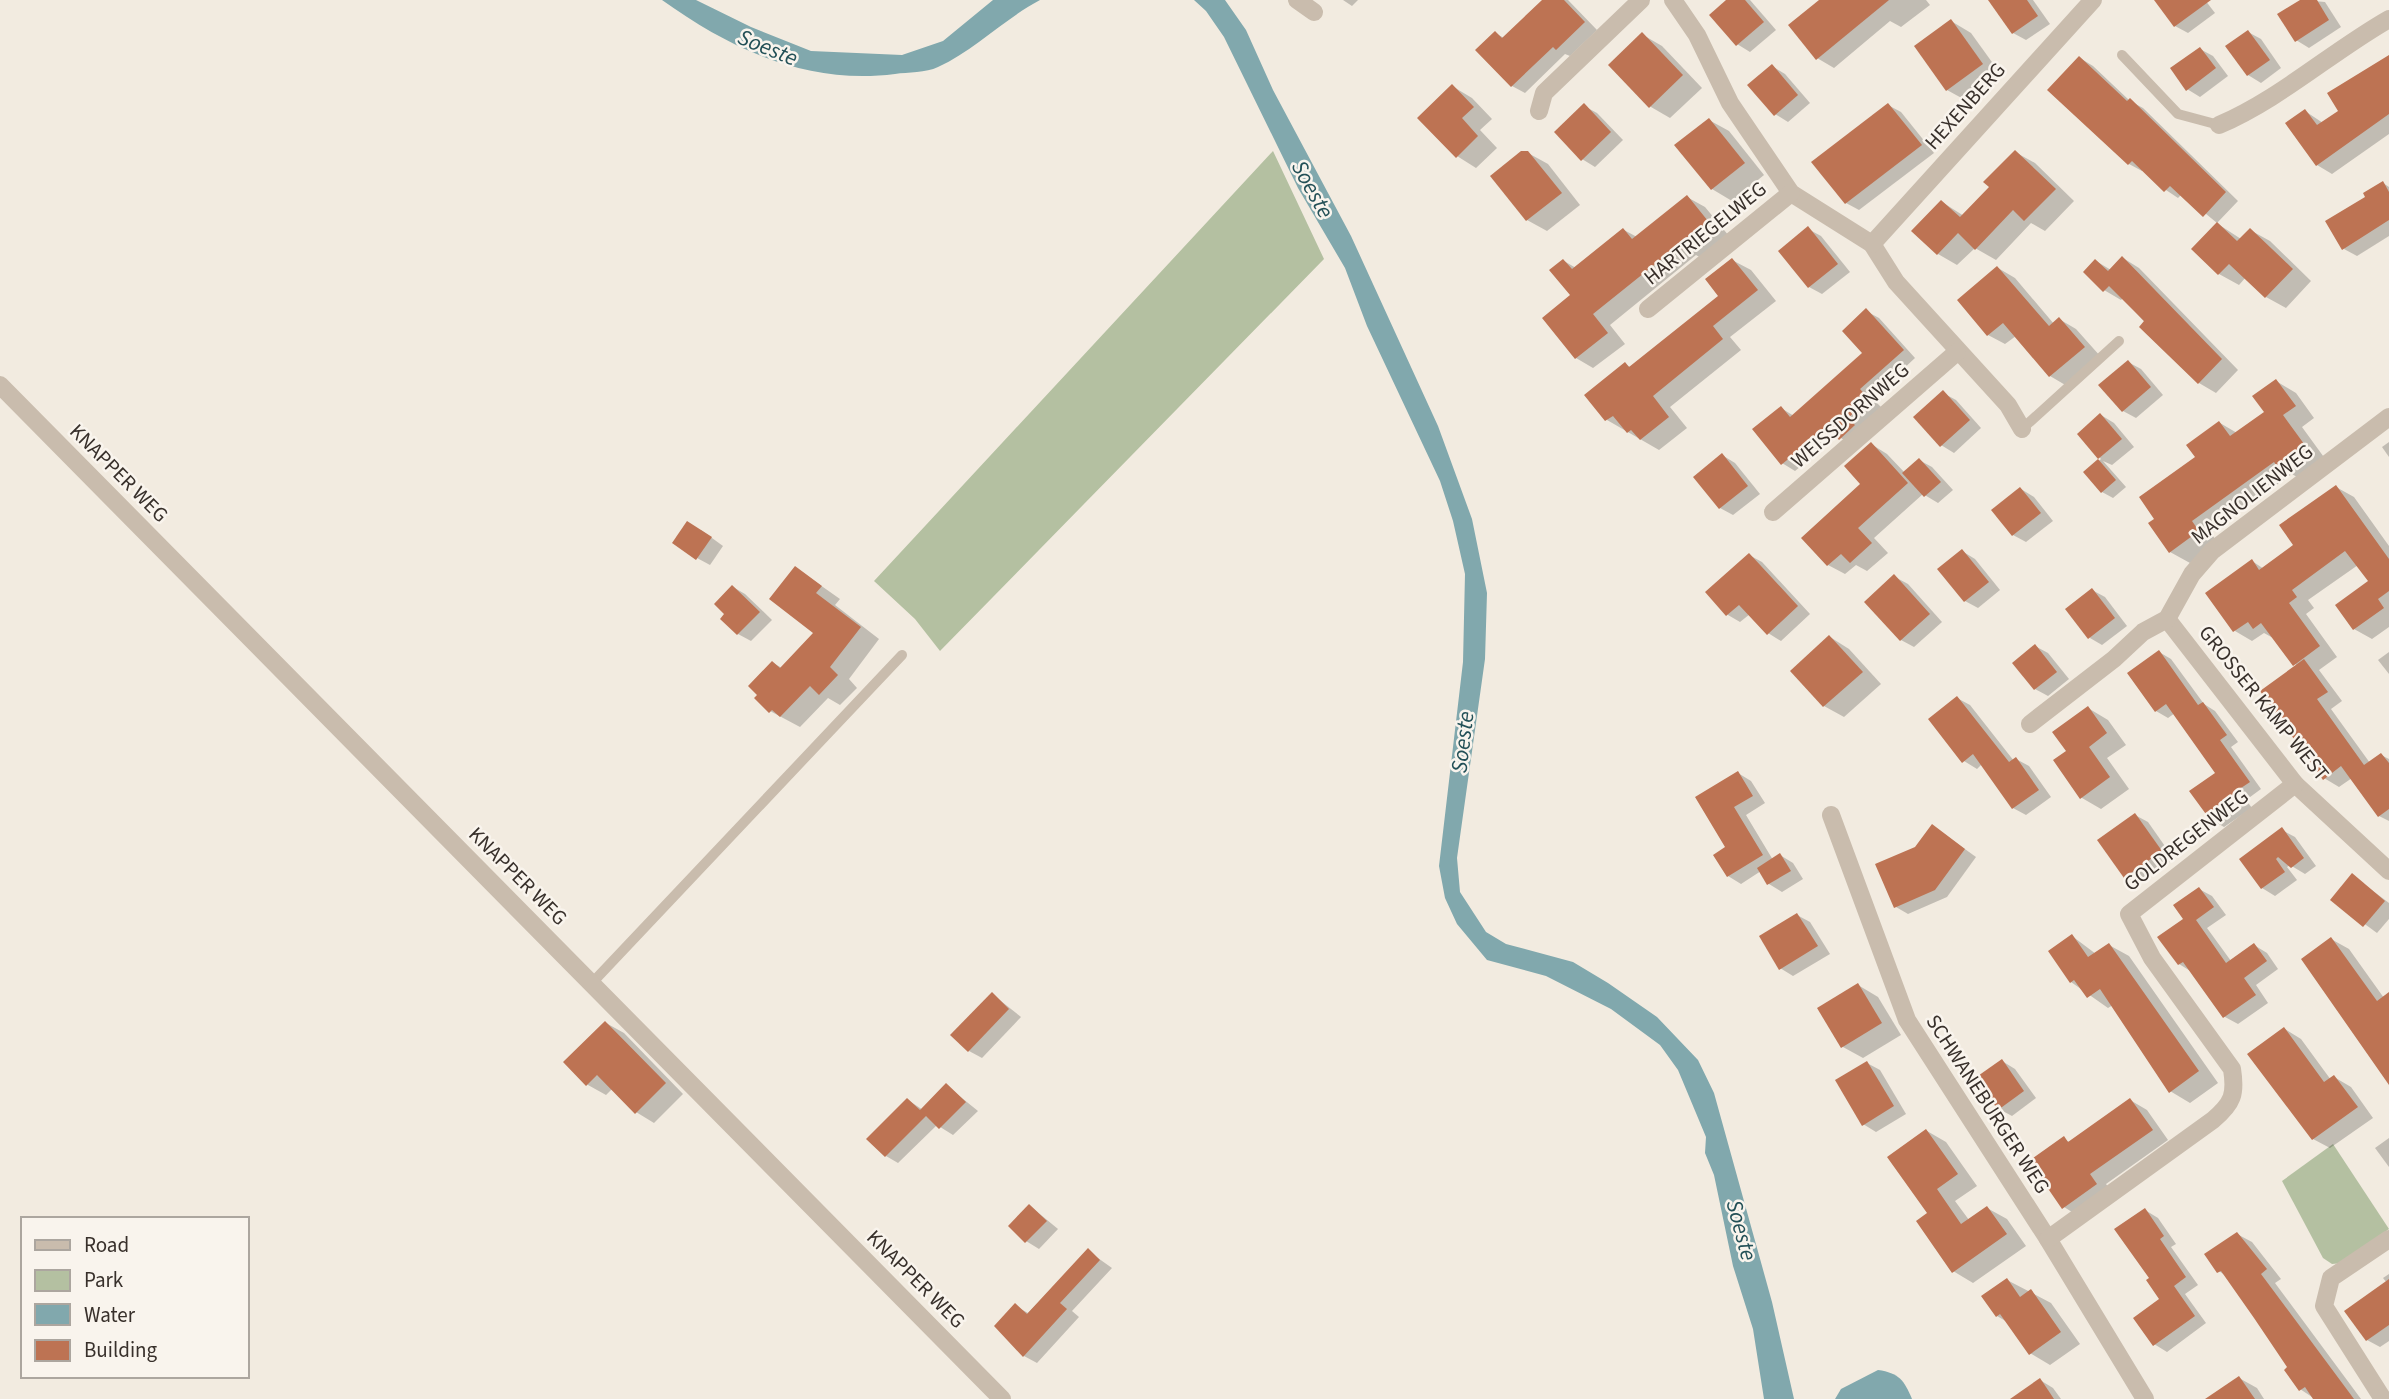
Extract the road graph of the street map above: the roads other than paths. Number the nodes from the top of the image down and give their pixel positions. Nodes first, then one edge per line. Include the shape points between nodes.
1 (1297, 0) edge
2 (1640, 0) edge
3 (1673, 0) edge
4 (2081, 4) edge
5 (1314, 12) dead end
6 (2389, 19) edge
7 (2122, 55) dead end
8 (1539, 111) dead end
9 (2219, 125) joint
10 (1791, 193) junction
11 (1872, 244) junction
12 (1648, 310) dead end
13 (2119, 341) dead end
14 (1957, 352) junction
15 (0, 385) edge
16 (2389, 417) edge
17 (2022, 429) joint
18 (1773, 512) dead end
19 (2167, 619) junction
20 (902, 655) dead end
21 (2030, 724) dead end
22 (2295, 783) junction
23 (1831, 815) dead end
24 (2389, 871) edge
25 (592, 983) junction
26 (2048, 1239) junction
27 (2389, 1239) edge
28 (1002, 1399) edge
29 (2145, 1399) edge
30 (2383, 1399) edge

1 - 5 street
2 - 8 street via 1544,93
3 - 10 street, HARTRIEGELWEG via 1697,35 1730,103
4 - 11 street, HEXENBERG
6 - 9 street via 2250,112
7 - 9 lane via 2178,114
10 - 11 street, HARTRIEGELWEG
10 - 12 street, HARTRIEGELWEG
11 - 14 street via 1896,282
13 - 17 lane
14 - 17 street via 2008,405
14 - 18 street, WEISSDORNWEG
15 - 25 street, KNAPPER WEG
16 - 19 street, MAGNOLIENWEG via 2212,551 2177,597
19 - 21 street, MAGNOLIENWEG via 2143,632
19 - 22 street, GROSSER KAMP WEST
20 - 25 lane
22 - 24 street, GROSSER KAMP WEST
22 - 26 street, GOLDREGENWEG via 2129,914 2152,958 2232,1069 2235,1091 2213,1120
23 - 26 street, SCHWANEBURGER WEG via 1907,1020
25 - 28 street, KNAPPER WEG
26 - 29 street, SCHWANEBURGER WEG
27 - 30 street via 2331,1278 2325,1306

